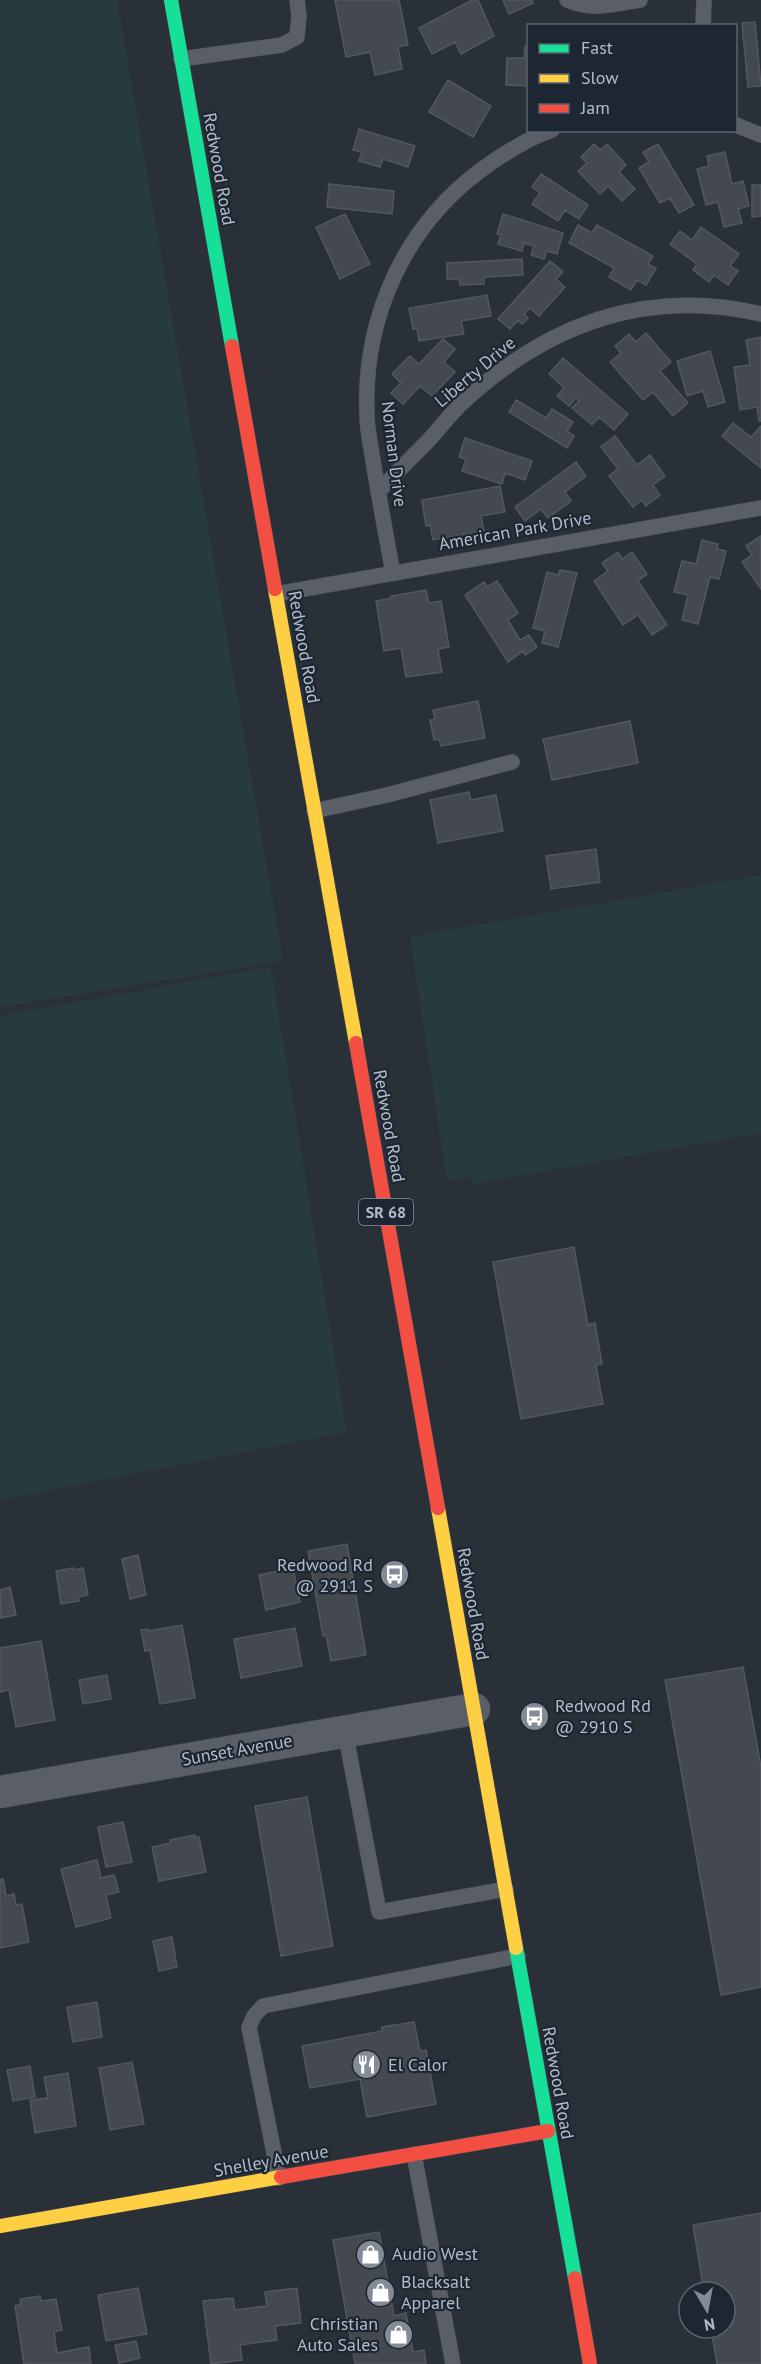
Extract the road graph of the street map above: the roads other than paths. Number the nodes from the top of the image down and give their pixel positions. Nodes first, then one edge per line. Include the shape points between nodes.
1 (171, 0) edge
2 (297, 0) edge
3 (567, 0) edge
4 (640, 0) edge
5 (704, 0) edge
6 (703, 24) edge
7 (181, 59) junction
8 (737, 125) edge
9 (548, 132) edge
10 (761, 135) edge
11 (761, 314) edge
12 (378, 492) junction
13 (761, 508) edge
14 (393, 573) junction
15 (276, 594) junction
16 (512, 762) dead end
17 (314, 811) junction
18 (474, 1709) junction
19 (345, 1731) junction
20 (0, 1792) edge
21 (506, 1889) junction
22 (518, 1956) junction
23 (548, 2131) junction
24 (414, 2154) junction
25 (279, 2178) junction
26 (0, 2226) edge
27 (453, 2364) edge
28 (590, 2364) edge

1 - 7 main road, Redwood Road / SR 68
2 - 7 lane via 297,37 282,45
3 - 4 lane via 601,7
5 - 6 lane
7 - 15 main road, Redwood Road / SR 68
8 - 10 lane
9 - 12 lane, Norman Drive via 504,153 461,184 425,223 385,294 373,334 368,375 367,417
11 - 12 lane, Liberty Drive via 727,306 681,305 630,311 581,324 536,346 501,370 459,406
12 - 14 lane, Norman Drive
13 - 14 lane, American Park Drive
14 - 15 lane, American Park Drive
15 - 17 main road, Redwood Road / SR 68
16 - 17 lane
17 - 18 main road, Redwood Road / SR 68
18 - 19 street, Sunset Avenue
18 - 21 main road, Redwood Road / SR 68
19 - 20 street, Sunset Avenue
19 - 21 lane via 379,1912
21 - 22 main road, Redwood Road / SR 68
22 - 23 main road, Redwood Road / SR 68
22 - 25 lane via 263,2006 249,2027
23 - 24 main road, Shelley Avenue
23 - 28 main road, Redwood Road / SR 68
24 - 25 main road, Shelley Avenue
24 - 27 lane
25 - 26 main road, Shelley Avenue

